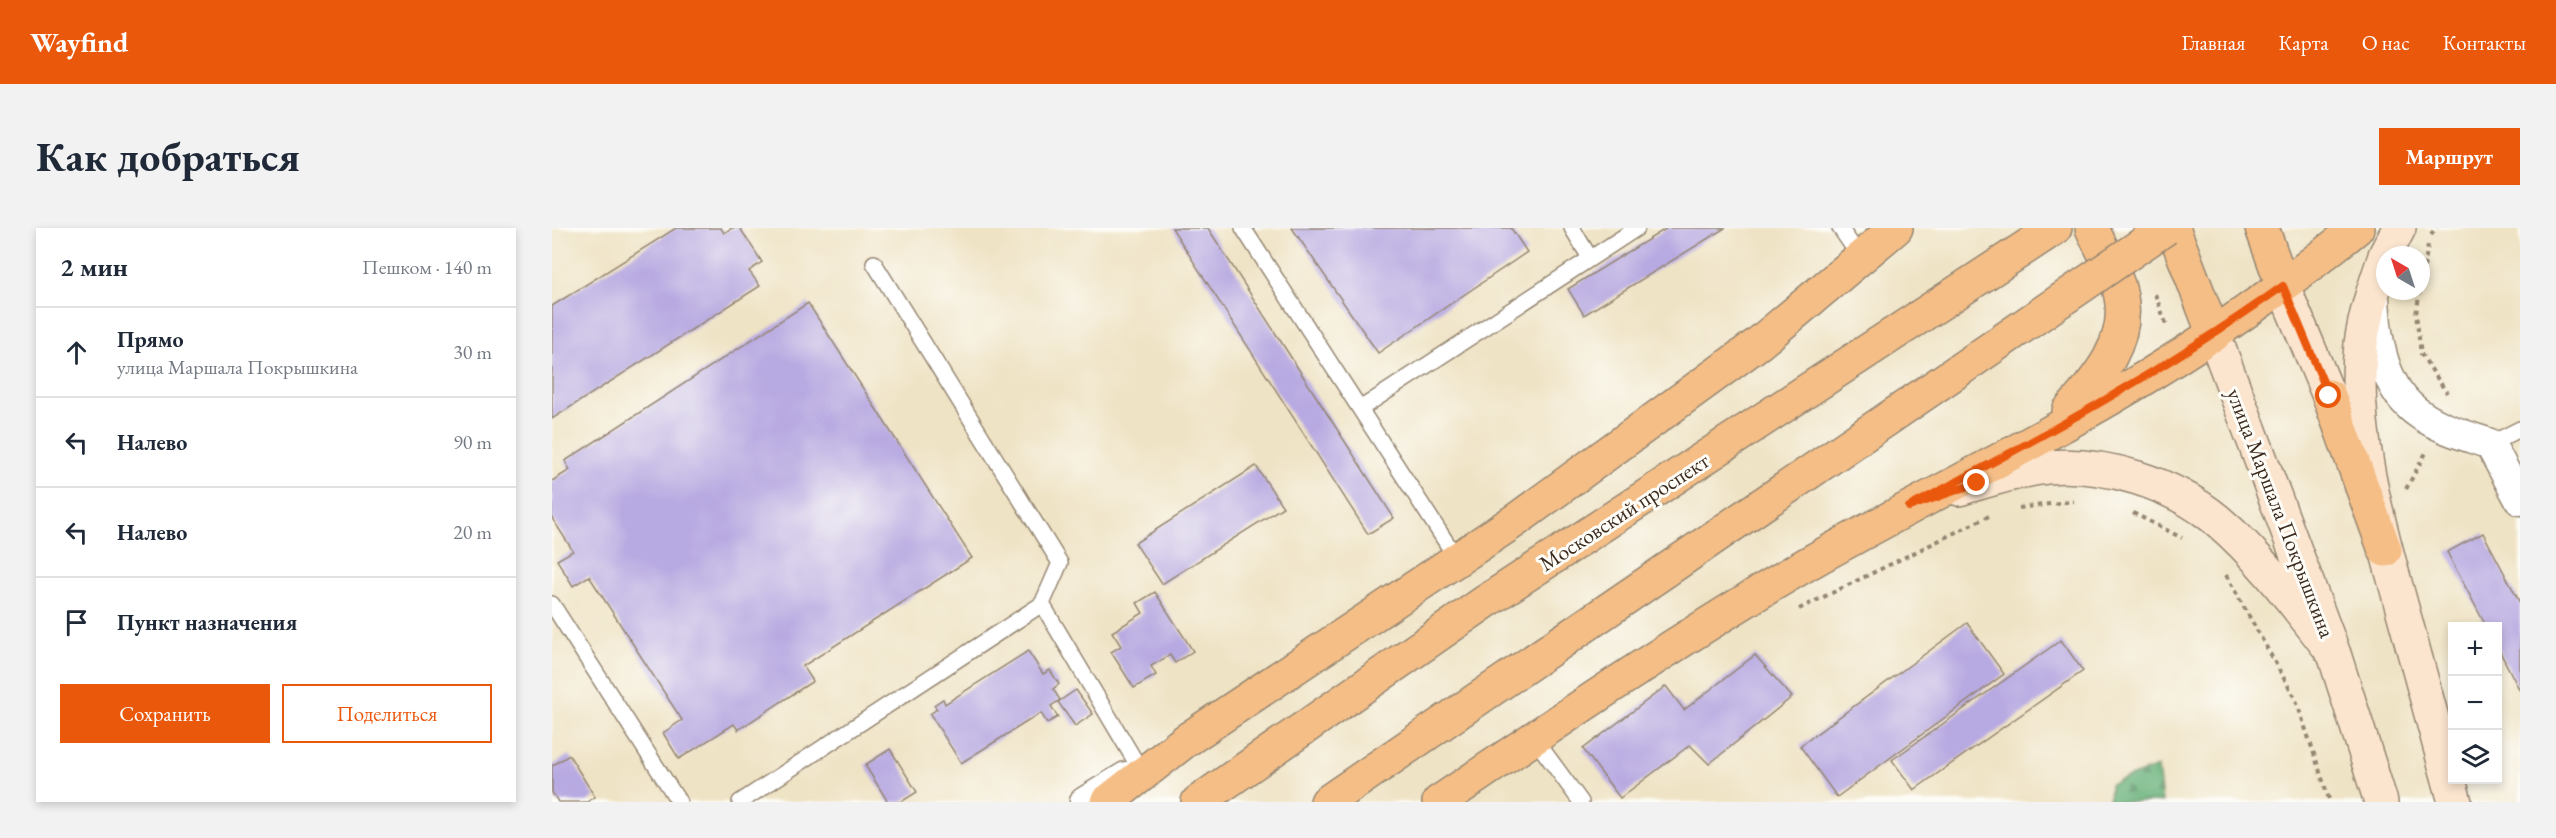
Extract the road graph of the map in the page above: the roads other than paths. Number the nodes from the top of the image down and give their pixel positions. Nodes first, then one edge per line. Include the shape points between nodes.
1 (1243, 228) edge
2 (1572, 228) edge
3 (1637, 228) edge
4 (1840, 228) edge
5 (1896, 228) edge
6 (2055, 228) edge
7 (2092, 228) edge
8 (2166, 228) edge
9 (2173, 228) edge
10 (2262, 228) edge
11 (2357, 228) edge
12 (2399, 228) edge
13 (2390, 246) edge
14 (1860, 257) junction
15 (1590, 258) junction
16 (874, 263) dead end
17 (2376, 282) edge
18 (2283, 286) junction
19 (2374, 288) junction
20 (2214, 334) junction
21 (1360, 409) junction
22 (2520, 429) edge
23 (2050, 433) junction
24 (2490, 444) junction
25 (2520, 500) edge
26 (1909, 507) junction
27 (2385, 550) junction
28 (1457, 559) junction
29 (552, 604) edge
30 (1042, 604) junction
31 (2334, 654) junction
32 (1534, 738) junction
33 (1185, 741) junction
34 (1140, 769) junction
35 (679, 802) edge
36 (740, 802) edge
37 (1085, 802) edge
38 (1107, 802) edge
39 (1198, 802) edge
40 (1327, 802) edge
41 (1439, 802) edge
42 (1581, 802) edge
43 (2381, 802) edge
44 (2455, 802) edge

1 - 21 lane
2 - 15 lane
3 - 15 lane
4 - 14 lane
5 - 14 main road
6 - 39 main road, Московский проспект via 1485,602
7 - 23 main road via 2118,285 2122,306 2120,328 2104,371
8 - 40 main road, bridge
9 - 20 main road, улица Маршала Покрышкина
10 - 18 main road
11 - 18 main road
12 - 13 main road
14 - 28 main road via 1759,343
15 - 21 lane
16 - 30 lane via 1060,563
17 - 19 main road
18 - 20 main road
18 - 27 main road via 2329,396
19 - 24 street via 2376,322 2390,379 2408,404 2442,426
19 - 27 main road via 2361,346 2360,383 2368,469
20 - 23 main road
20 - 31 main road, улица Маршала Покрышкина
21 - 28 lane
22 - 24 lane
23 - 26 main road
24 - 25 street
26 - 31 main road via 1977,483 2047,467 2085,468 2142,479 2183,497 2229,531 2284,590
26 - 32 main road via 1745,602
27 - 44 main road
28 - 33 main road
29 - 35 lane
30 - 34 lane
30 - 36 lane
31 - 43 main road, улица Маршала Покрышкина
32 - 41 main road
32 - 42 lane
33 - 34 street
33 - 38 main road
34 - 37 street

